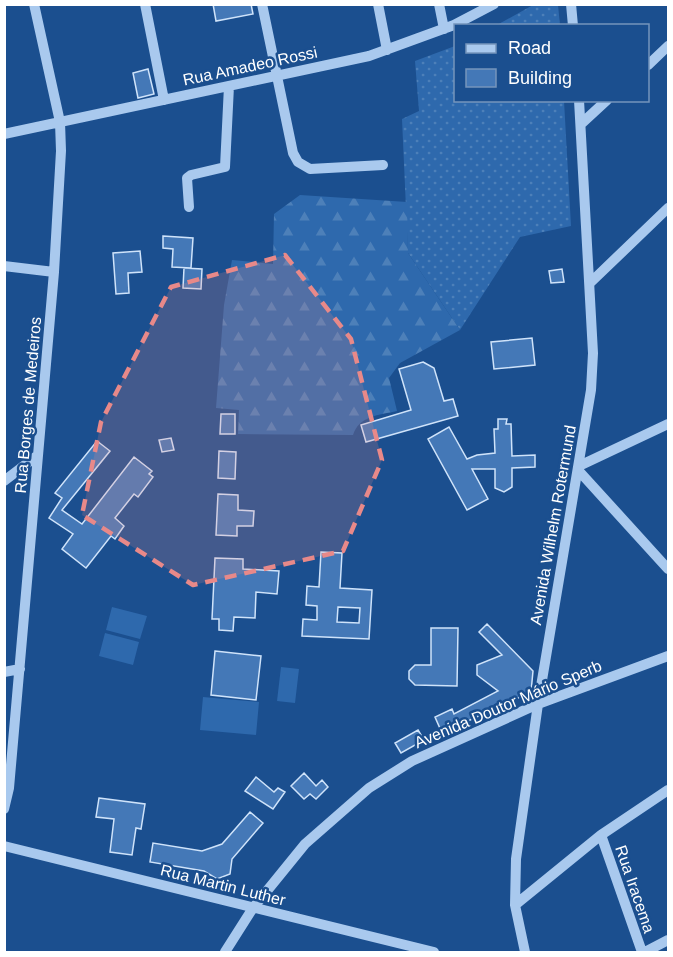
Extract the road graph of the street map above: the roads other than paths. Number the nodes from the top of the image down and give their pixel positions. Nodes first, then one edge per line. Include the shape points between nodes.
1 (34, 4) edge
2 (145, 4) edge
3 (262, 4) edge
4 (378, 4) edge
5 (439, 4) edge
6 (494, 4) edge
7 (571, 4) edge
8 (573, 24) edge
9 (444, 29) junction
10 (669, 46) edge
11 (387, 50) junction
12 (649, 64) edge
13 (276, 76) junction
14 (230, 86) junction
15 (164, 100) junction
16 (579, 102) edge
17 (605, 102) edge
18 (60, 122) junction
19 (581, 124) junction
20 (4, 134) edge
21 (383, 165) dead end
22 (189, 207) dead end
23 (669, 208) edge
24 (4, 266) edge
25 (54, 272) junction
26 (590, 283) junction
27 (669, 424) edge
28 (38, 455) junction
29 (579, 468) junction
30 (4, 482) edge
31 (669, 569) edge
32 (669, 656) edge
33 (20, 669) junction
34 (4, 672) edge
35 (538, 704) junction
36 (669, 790) edge
37 (4, 809) edge
38 (601, 836) junction
39 (4, 846) edge
40 (515, 905) junction
41 (253, 908) junction
42 (669, 940) edge
43 (225, 952) edge
44 (434, 952) edge
45 (525, 952) edge
46 (643, 952) edge

1 - 18 street, Rua Borges de Medeiros
2 - 15 street
3 - 13 street
4 - 11 street
5 - 9 street
6 - 9 street, Rua Amadeo Rossi
7 - 8 street
9 - 11 street, Rua Amadeo Rossi
10 - 12 street
11 - 13 street, Rua Amadeo Rossi
13 - 14 street, Rua Amadeo Rossi
13 - 21 street via 293,153 303,167
14 - 15 street, Rua Amadeo Rossi
14 - 22 street via 225,167 187,178
15 - 18 street, Rua Amadeo Rossi
16 - 19 street, Avenida Wilhelm Rotermund
17 - 19 street
18 - 20 street, Rua Amadeo Rossi
18 - 25 street, Rua Borges de Medeiros
19 - 26 street, Avenida Wilhelm Rotermund
23 - 26 street
24 - 25 street
25 - 28 street, Rua Borges de Medeiros
26 - 29 street, Avenida Wilhelm Rotermund via 591,390
27 - 29 street
28 - 30 street
28 - 33 street, Rua Borges de Medeiros
29 - 31 street
29 - 35 street, Avenida Wilhelm Rotermund
32 - 35 street, Avenida Doutor Mário Sperb
33 - 34 street
33 - 37 street, Rua Borges de Medeiros
35 - 40 street, Avenida Wilhelm Rotermund via 516,860
35 - 41 street, Avenida Doutor Mário Sperb via 412,761 369,788 305,844
36 - 38 street
38 - 40 street
38 - 46 street, Rua Iracema
39 - 41 street, Rua Martin Luther
40 - 45 street, Avenida Wilhelm Rotermund
41 - 43 street, Avenida Doutor Mário Sperb
41 - 44 street, Rua Martin Luther
42 - 46 street

